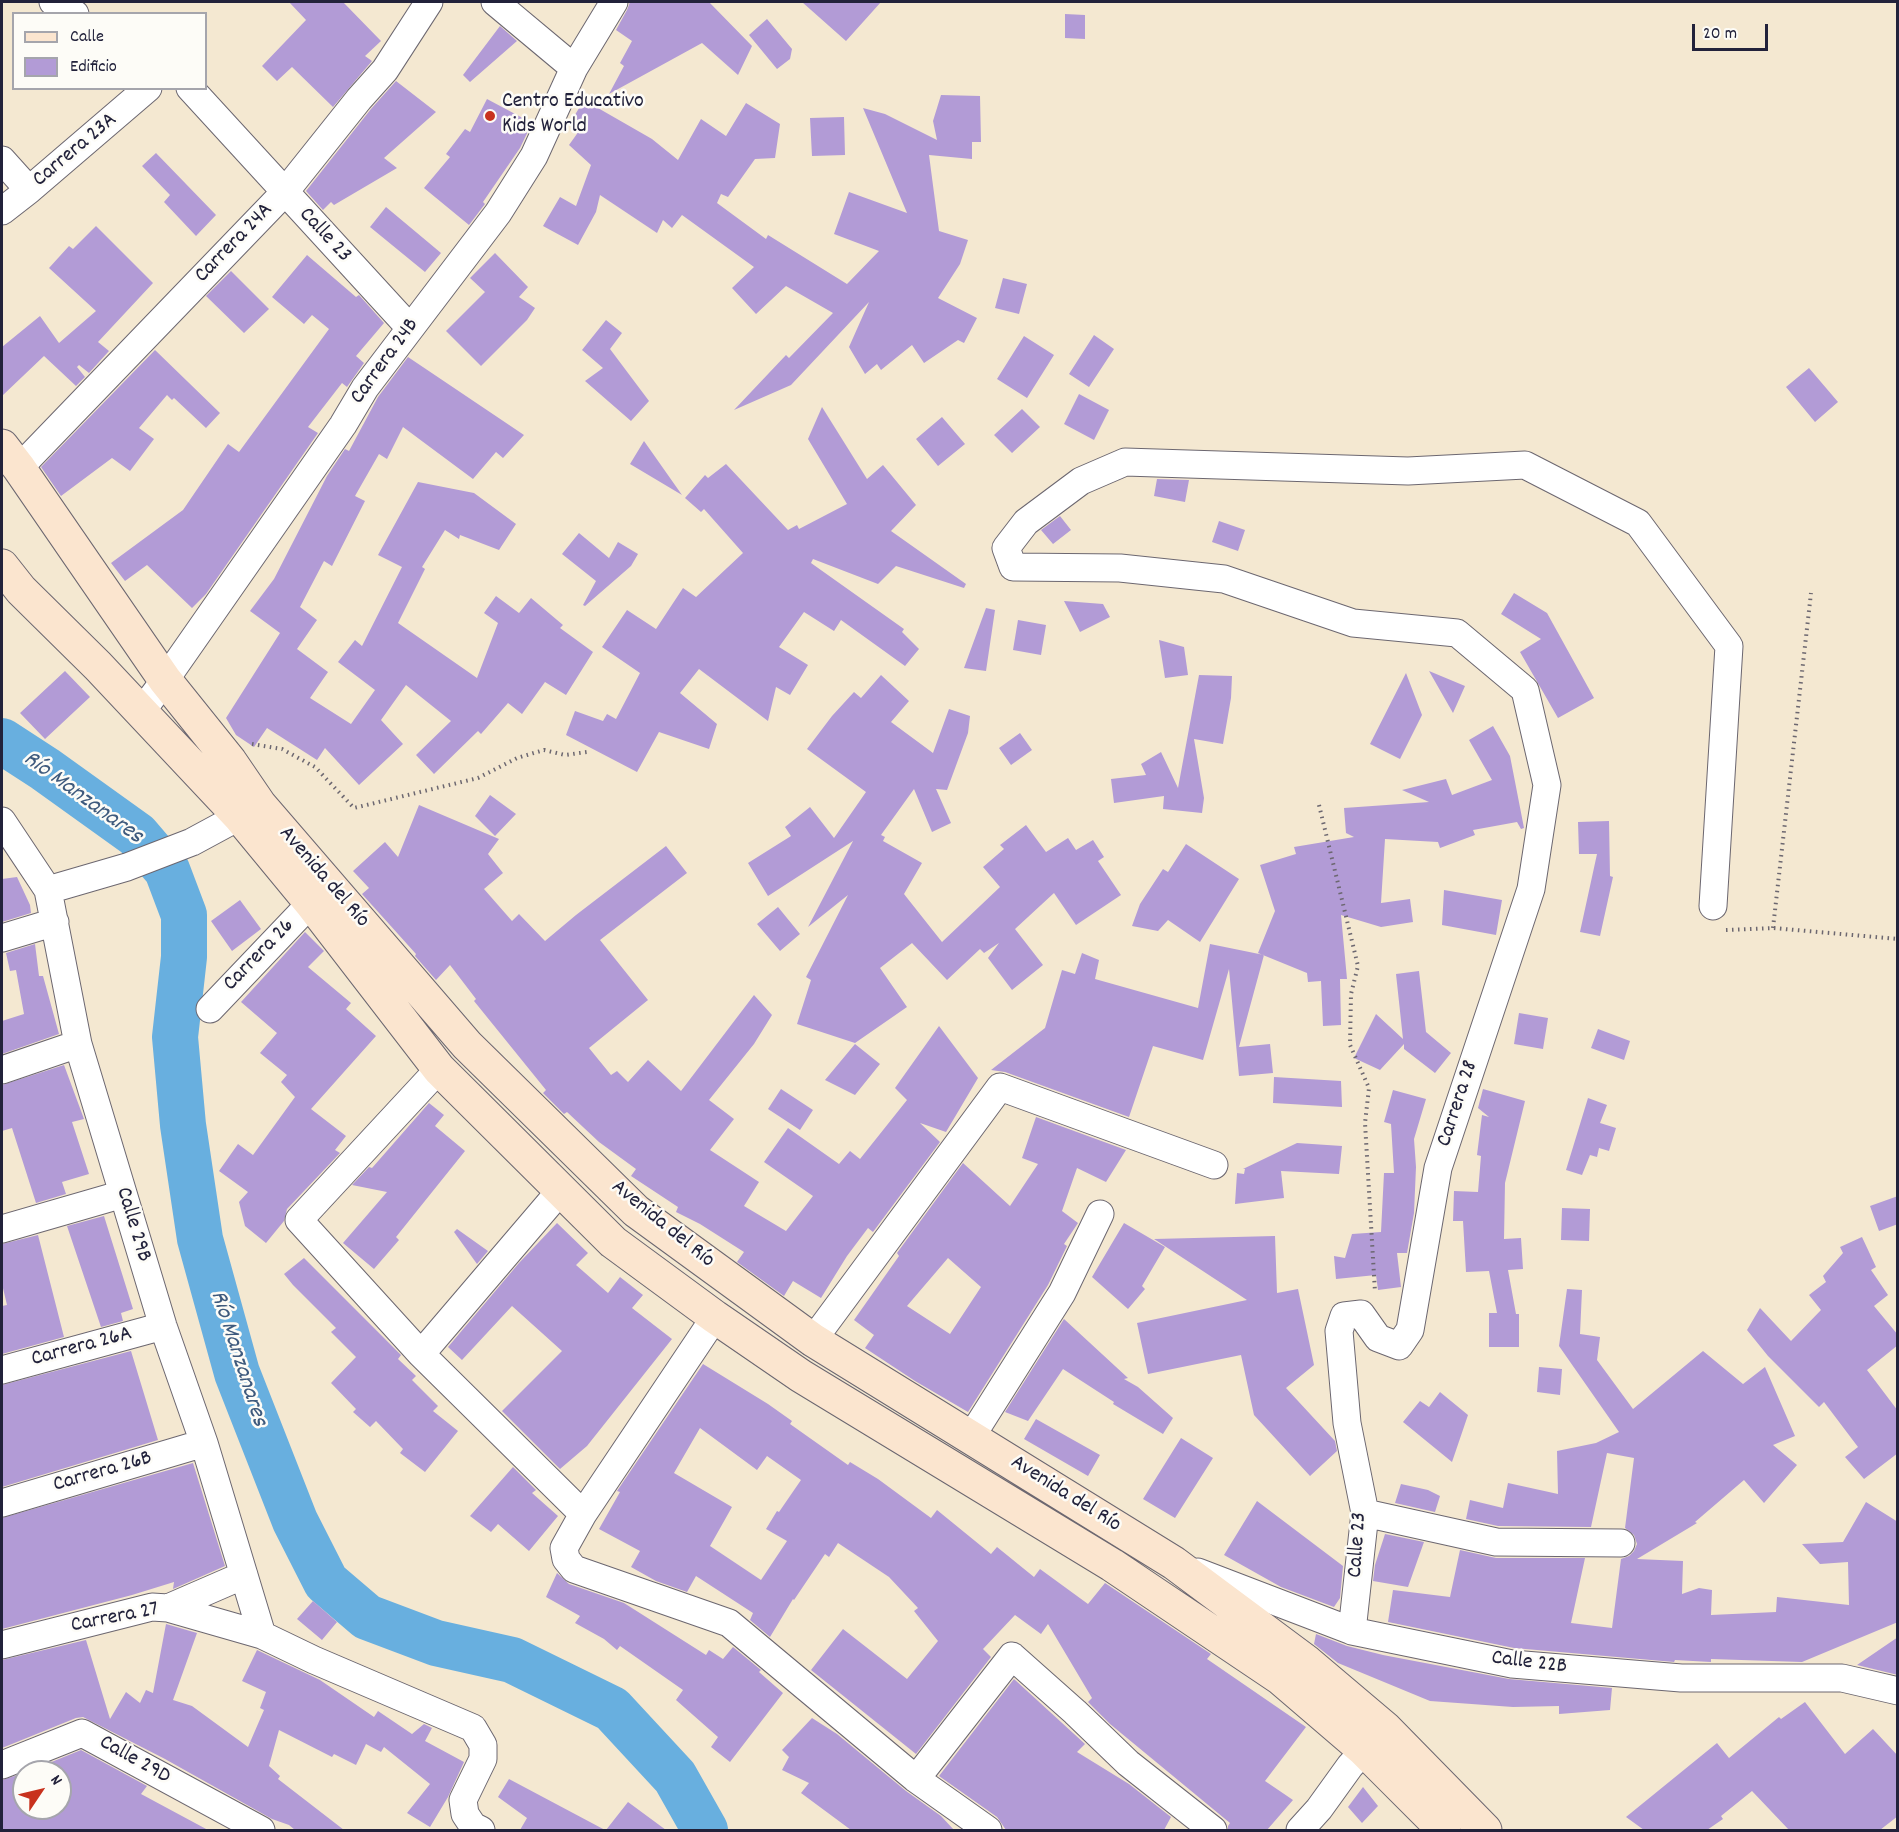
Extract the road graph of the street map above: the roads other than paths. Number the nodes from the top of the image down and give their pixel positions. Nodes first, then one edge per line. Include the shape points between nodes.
1 (53, 2) edge
2 (429, 2) edge
3 (495, 2) edge
4 (614, 2) edge
5 (71, 12) edge
6 (574, 68) junction
7 (146, 90) edge
8 (192, 90) edge
9 (2, 160) edge
10 (29, 190) junction
11 (284, 193) junction
12 (2, 212) edge
13 (410, 328) junction
14 (10, 457) edge
15 (2, 566) edge
16 (165, 680) junction
17 (141, 712) junction
18 (250, 811) junction
19 (2, 820) edge
20 (48, 890) junction
21 (311, 903) junction
22 (1713, 906) road end
23 (55, 922) junction
24 (2, 938) edge
25 (210, 1009) dead end
26 (78, 1044) junction
27 (440, 1069) junction
28 (2, 1070) edge
29 (1214, 1165) dead end
30 (561, 1190) junction
31 (123, 1194) junction
32 (1100, 1214) dead end
33 (2, 1229) edge
34 (716, 1317) junction
35 (163, 1326) junction
36 (813, 1340) junction
37 (421, 1354) junction
38 (2, 1370) edge
39 (1347, 1423) joint
40 (979, 1442) junction
41 (204, 1443) junction
42 (971, 1479) junction
43 (2, 1503) edge
44 (1365, 1513) junction
45 (583, 1514) junction
46 (1097, 1515) junction
47 (1622, 1543) dead end
48 (1080, 1545) junction
49 (1174, 1563) junction
50 (244, 1575) junction
51 (168, 1608) junction
52 (1352, 1631) junction
53 (262, 1635) junction
54 (2, 1645) edge
55 (1898, 1690) edge
56 (1375, 1739) junction
57 (2, 1765) edge
58 (916, 1779) junction
59 (261, 1830) edge
60 (481, 1830) edge
61 (988, 1830) edge
62 (1213, 1830) edge
63 (1300, 1830) edge
64 (1444, 1830) edge
65 (1485, 1830) edge

1 - 5 street
2 - 11 street, Carrera 24A via 385,70
3 - 6 street
4 - 6 street, Carrera 24B
6 - 13 street, Carrera 24B via 534,156 498,213
7 - 10 street, Carrera 23A
8 - 11 street, Calle 23
9 - 10 street
10 - 12 street, Carrera 23A
11 - 13 street, Calle 23
11 - 14 street, Carrera 24A
13 - 16 street, Carrera 24B
14 - 16 main road, Avenida del Río
15 - 17 main road, Avenida del Río
16 - 17 street, Carrera 24B
16 - 18 main road, Avenida del Río via 230,762
17 - 18 main road, Avenida del Río
18 - 20 street via 192,842 127,867
18 - 21 main road, Avenida del Río
18 - 36 main road, Avenida del Río via 467,1045 636,1211
19 - 20 street, Calle 29B
20 - 23 street, Calle 29B
21 - 25 street, Carrera 26
21 - 27 main road, Avenida del Río
22 - 39 street, Carrera 28 via 1729,646 1638,523 1525,465 1408,471 1125,462 1081,481 1026,522 1006,548 1013,567 1120,568 1224,579 1353,623 1457,633 1525,690 1547,785 1531,889 1438,1168 1410,1330 1399,1346 1378,1338 1361,1314 1344,1316 1339,1331
23 - 24 street
23 - 26 street, Calle 29B
26 - 28 street
26 - 31 street, Calle 29B
27 - 30 main road, Avenida del Río
27 - 37 street via 299,1221
29 - 36 street via 1000,1087
30 - 34 main road, Avenida del Río via 613,1242
30 - 37 street
31 - 33 street
31 - 35 street, Calle 29B
32 - 40 street via 1062,1293
34 - 42 main road, Avenida del Río via 801,1376
34 - 45 street
35 - 38 street, Carrera 26A
35 - 41 street, Calle 29B
36 - 40 main road, Avenida del Río
37 - 45 street
39 - 44 street, Calle 23
40 - 42 main road
40 - 46 main road, Avenida del Río
41 - 43 street, Carrera 26B
41 - 50 street, Calle 29B
42 - 48 main road, Avenida del Río
44 - 47 street via 1496,1542
44 - 52 street, Calle 23
45 - 58 street via 564,1548 574,1569 729,1623
46 - 48 main road
46 - 49 main road, Avenida del Río
48 - 56 main road, Avenida del Río
49 - 52 street, Calle 22B
49 - 56 main road, Avenida del Río via 1307,1662
50 - 51 street
50 - 53 street, Calle 29B
51 - 53 street, Carrera 27
51 - 54 street, Carrera 27 via 152,1607
52 - 55 street, Calle 22B via 1512,1664 1681,1678 1842,1678
53 - 60 street, Carrera 27 via 473,1728 483,1745 483,1759 463,1800 465,1814
56 - 63 street
56 - 64 main road, Avenida del Río
56 - 65 main road, Avenida del Río
57 - 59 street, Calle 29D via 82,1733
58 - 61 street
58 - 62 street via 1012,1656 1128,1763

